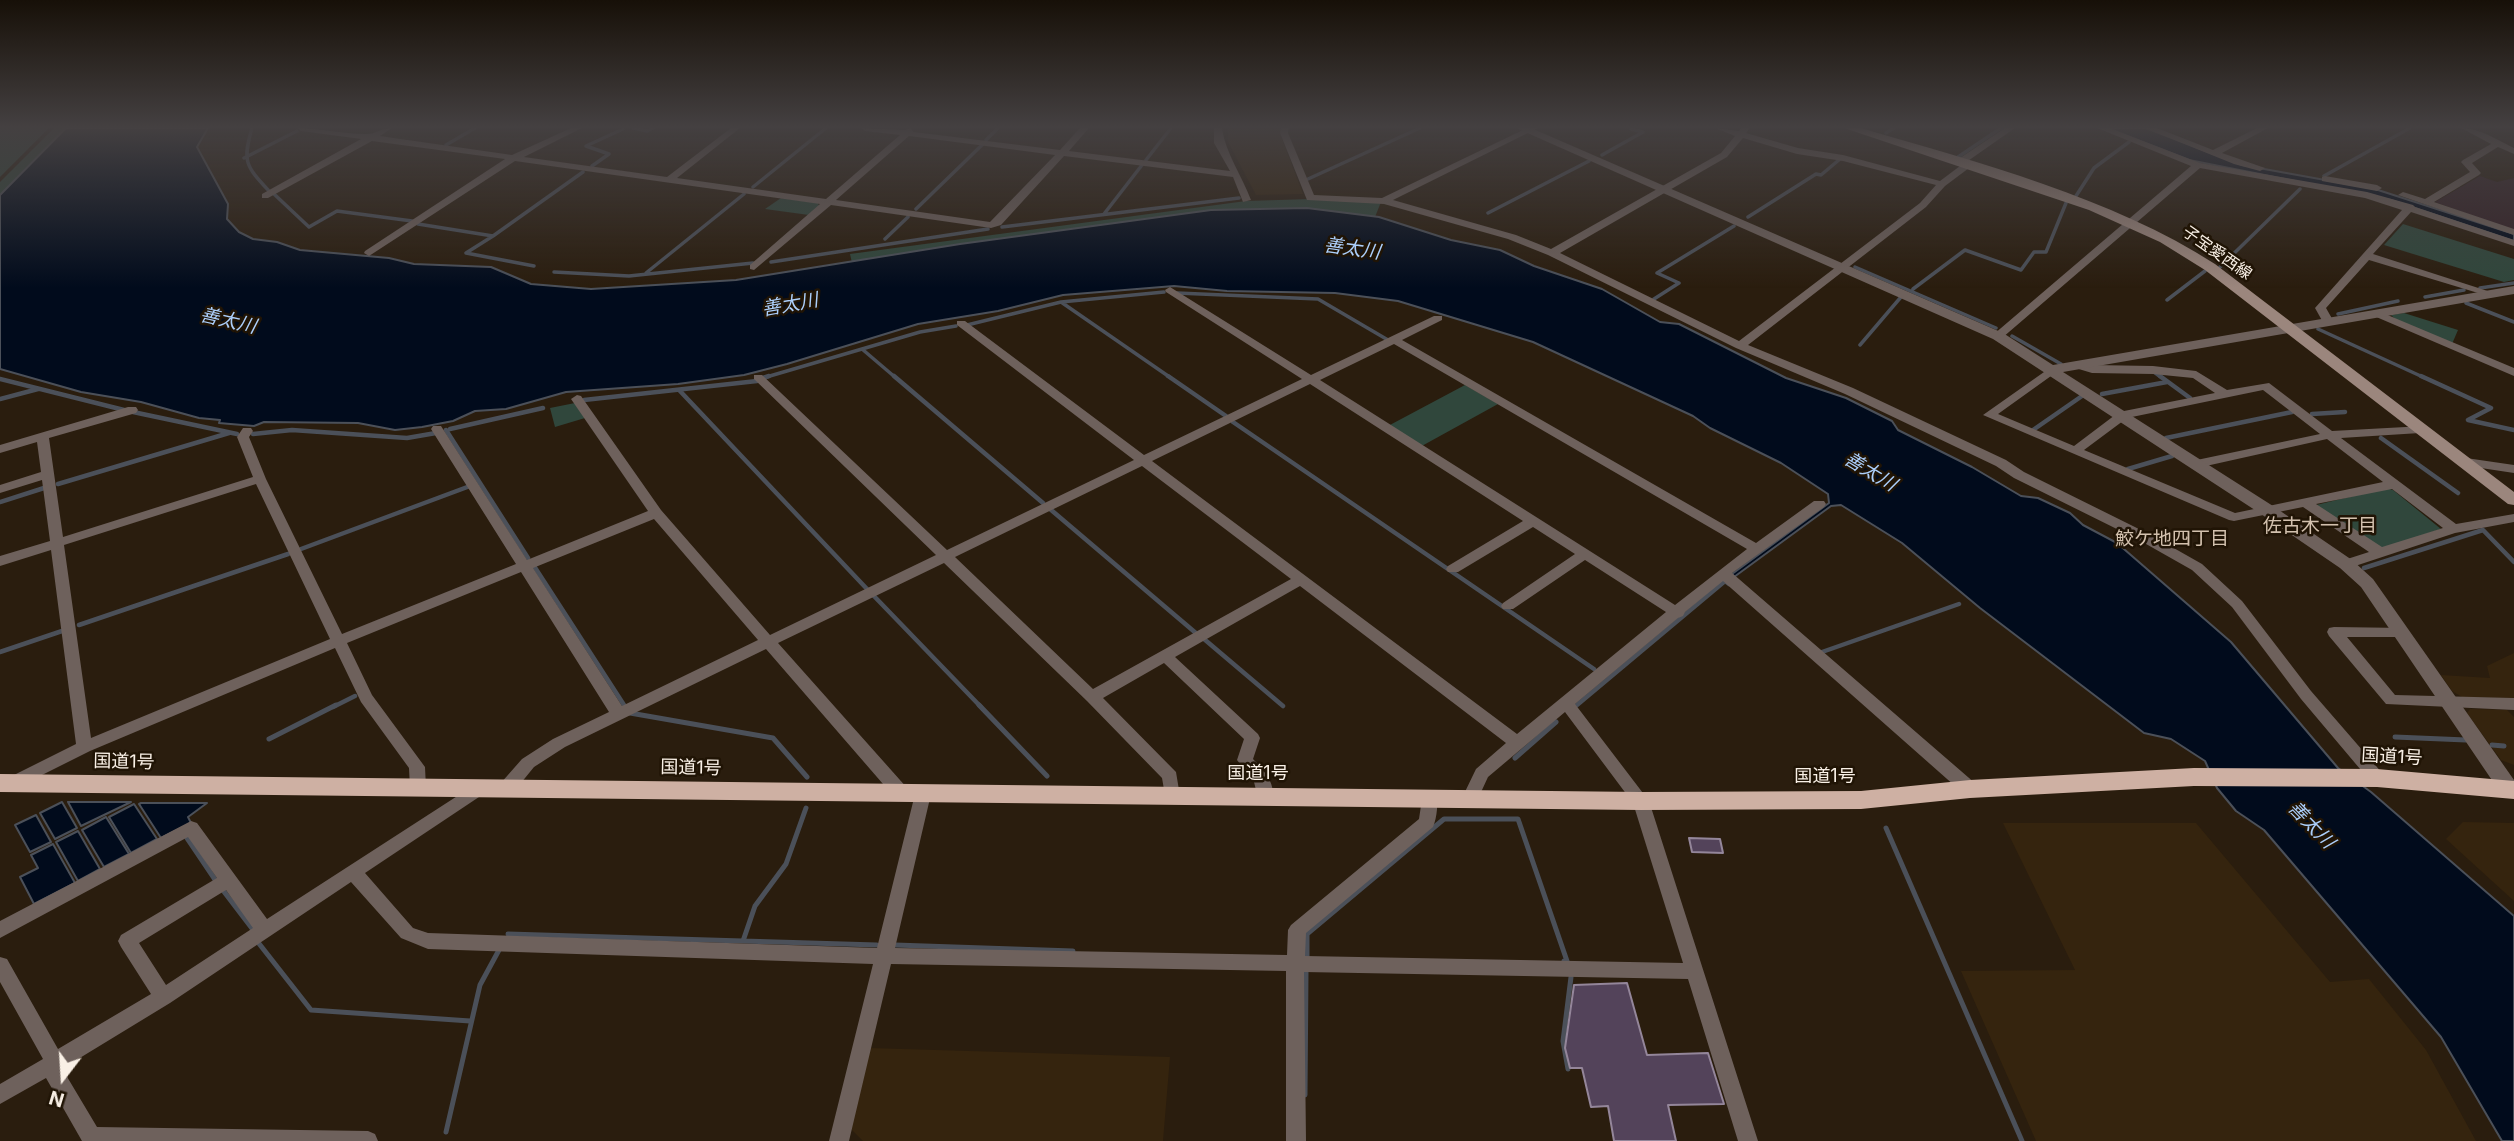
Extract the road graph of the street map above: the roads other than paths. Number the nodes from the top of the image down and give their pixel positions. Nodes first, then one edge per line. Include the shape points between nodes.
1 (292, 181) edge
2 (478, 181) edge
3 (677, 181) edge
4 (853, 181) edge
5 (1037, 181) edge
6 (1239, 181) edge
7 (1303, 181) edge
8 (1424, 181) edge
9 (1647, 181) edge
10 (1675, 181) edge
11 (1932, 181) edge
12 (1945, 181) edge
13 (2013, 181) edge
14 (2180, 181) edge
15 (2290, 181) edge
16 (2344, 181) edge
17 (2462, 181) edge
18 (1942, 184) junction
19 (1662, 188) junction
20 (265, 196) dead end
21 (1246, 200) dead end
22 (1384, 201) junction
23 (829, 202) junction
24 (2427, 202) junction
25 (2410, 207) junction
26 (2132, 223) junction
27 (2514, 232) edge
28 (2514, 243) edge
29 (369, 253) dead end
30 (1552, 253) junction
31 (2368, 256) junction
32 (1842, 265) junction
33 (754, 267) dead end
34 (1170, 290) dead end
35 (2514, 290) edge
36 (2493, 294) junction
37 (2378, 314) junction
38 (1438, 318) dead end
39 (2328, 322) junction
40 (961, 323) dead end
41 (2288, 327) junction
42 (1998, 336) junction
43 (1395, 340) junction
44 (1740, 346) junction
45 (2076, 365) junction
46 (2054, 369) junction
47 (2514, 372) edge
48 (758, 377) dead end
49 (1311, 381) junction
50 (2225, 394) junction
51 (577, 400) dead end
52 (132, 410) dead end
53 (2123, 415) junction
54 (437, 429) dead end
55 (2420, 429) junction
56 (247, 431) dead end
57 (2330, 435) junction
58 (43, 437) junction
59 (0, 449) edge
60 (2075, 451) junction
61 (1142, 461) junction
62 (2466, 462) junction
63 (2197, 464) junction
64 (2514, 469) edge
65 (48, 474) junction
66 (260, 479) junction
67 (2395, 484) junction
68 (0, 489) edge
69 (2514, 500) edge
70 (2304, 502) junction
71 (1819, 504) dead end
72 (2267, 510) junction
73 (656, 513) junction
74 (2514, 518) edge
75 (1533, 521) junction
76 (2453, 529) junction
77 (57, 543) junction
78 (1757, 549) junction
79 (2381, 553) junction
80 (1585, 554) junction
81 (945, 556) junction
82 (0, 561) edge
83 (2346, 564) junction
84 (524, 565) junction
85 (1453, 569) dead end
86 (1723, 573) junction
87 (1300, 580) junction
88 (1508, 606) dead end
89 (1678, 612) junction
90 (2401, 632) junction
91 (338, 641) junction
92 (768, 642) junction
93 (1165, 656) junction
94 (1092, 697) junction
95 (2451, 702) junction
96 (1566, 703) junction
97 (2514, 704) edge
98 (618, 713) junction
99 (1517, 743) junction
100 (84, 747) junction
101 (2377, 778) junction
102 (5, 783) edge
103 (418, 788) junction
104 (479, 788) junction
105 (506, 789) junction
106 (1970, 789) junction
107 (2512, 790) edge
108 (913, 794) junction
109 (1172, 796) junction
110 (1265, 797) junction
111 (1429, 797) junction
112 (1470, 798) junction
113 (1641, 801) junction
114 (354, 873) junction
115 (228, 880) junction
116 (0, 930) edge
117 (265, 931) junction
118 (883, 956) junction
119 (0, 965) edge
120 (1296, 965) junction
121 (1693, 971) junction
122 (163, 997) junction
123 (53, 1065) junction
124 (0, 1095) edge
125 (368, 1141) edge
126 (839, 1141) edge
127 (1296, 1141) edge
128 (1748, 1141) edge

1 - 20 street
2 - 29 street
3 - 23 street
4 - 23 street
5 - 23 street via 995,228
6 - 21 street
7 - 22 street via 1310,198
8 - 22 street
9 - 19 street
10 - 19 street
11 - 18 street
12 - 18 street
13 - 26 main road, 子宝愛西線
14 - 26 street
15 - 25 street
16 - 24 street
17 - 24 street
18 - 32 street via 1923,205
19 - 30 street
19 - 32 street
22 - 30 street
23 - 33 street
24 - 27 street
25 - 28 street
25 - 31 street
26 - 41 main road, 子宝愛西線 via 2196,257
26 - 42 street
30 - 44 street
31 - 36 street
31 - 39 street via 2320,309
32 - 42 street
32 - 44 street
34 - 49 street
35 - 36 street
36 - 37 street
37 - 39 street
37 - 47 street
38 - 43 street
39 - 41 street
40 - 61 street
41 - 45 street
41 - 55 main road, 子宝愛西線
42 - 46 street
43 - 49 street
43 - 78 street
44 - 101 street via 1849,391 2001,463 2197,567 2236,604
45 - 46 street
45 - 50 street via 2196,375
46 - 53 street
46 - 60 street via 1989,415
48 - 81 street
49 - 61 street
49 - 75 street
50 - 53 street
50 - 57 street via 2265,386
51 - 73 street
52 - 58 street
53 - 60 street
53 - 63 street
54 - 84 street
55 - 57 street
55 - 62 main road, 子宝愛西線
56 - 66 street via 243,437
57 - 63 street
57 - 67 street
58 - 59 street
58 - 65 street
60 - 72 street via 2234,517
61 - 81 street
61 - 87 street
62 - 64 street
62 - 69 main road, 子宝愛西線
63 - 72 street
65 - 68 street
65 - 77 street
66 - 77 street
66 - 91 street
67 - 70 street
67 - 76 street
70 - 72 street
70 - 79 street
71 - 78 street
72 - 83 street
73 - 84 street
73 - 92 street
74 - 76 street
75 - 80 street
75 - 85 street
76 - 79 street
77 - 82 street
77 - 100 street
78 - 86 street
79 - 83 street
80 - 88 street
80 - 89 street
81 - 92 street
81 - 94 street
83 - 90 street via 2367,583
84 - 91 street
84 - 98 street
86 - 89 street
86 - 106 street
87 - 93 street
87 - 99 street
89 - 96 street
90 - 95 street
90 - 95 street via 2334,632 2391,700
91 - 100 street
91 - 103 street via 366,698 417,767
92 - 98 street
92 - 108 street
93 - 94 street
93 - 110 street via 1252,738 1245,760 1262,779
94 - 109 street via 1170,776
95 - 97 street
95 - 107 street
96 - 99 street
96 - 113 street
98 - 105 street via 528,763
99 - 112 street via 1482,773
100 - 102 street
101 - 106 highway, 国道1号 via 2194,777
101 - 107 highway, 国道1号
102 - 103 highway, 国道1号
103 - 104 highway, 国道1号
104 - 105 highway, 国道1号
104 - 114 street
105 - 108 highway, 国道1号
106 - 113 highway, 国道1号 via 1861,800
108 - 109 highway, 国道1号
108 - 118 street
109 - 110 highway, 国道1号
110 - 111 highway, 国道1号
111 - 112 highway, 国道1号
111 - 120 street via 1427,822 1297,930
112 - 113 highway, 国道1号
113 - 121 street
114 - 117 street
114 - 118 street via 407,933 428,940
115 - 116 street via 191,828
115 - 117 street
115 - 122 street via 127,941
117 - 122 street
118 - 120 street
118 - 126 street
119 - 123 street
120 - 121 street
120 - 127 street
121 - 128 street
122 - 123 street
123 - 124 street
123 - 125 street via 91,1137

